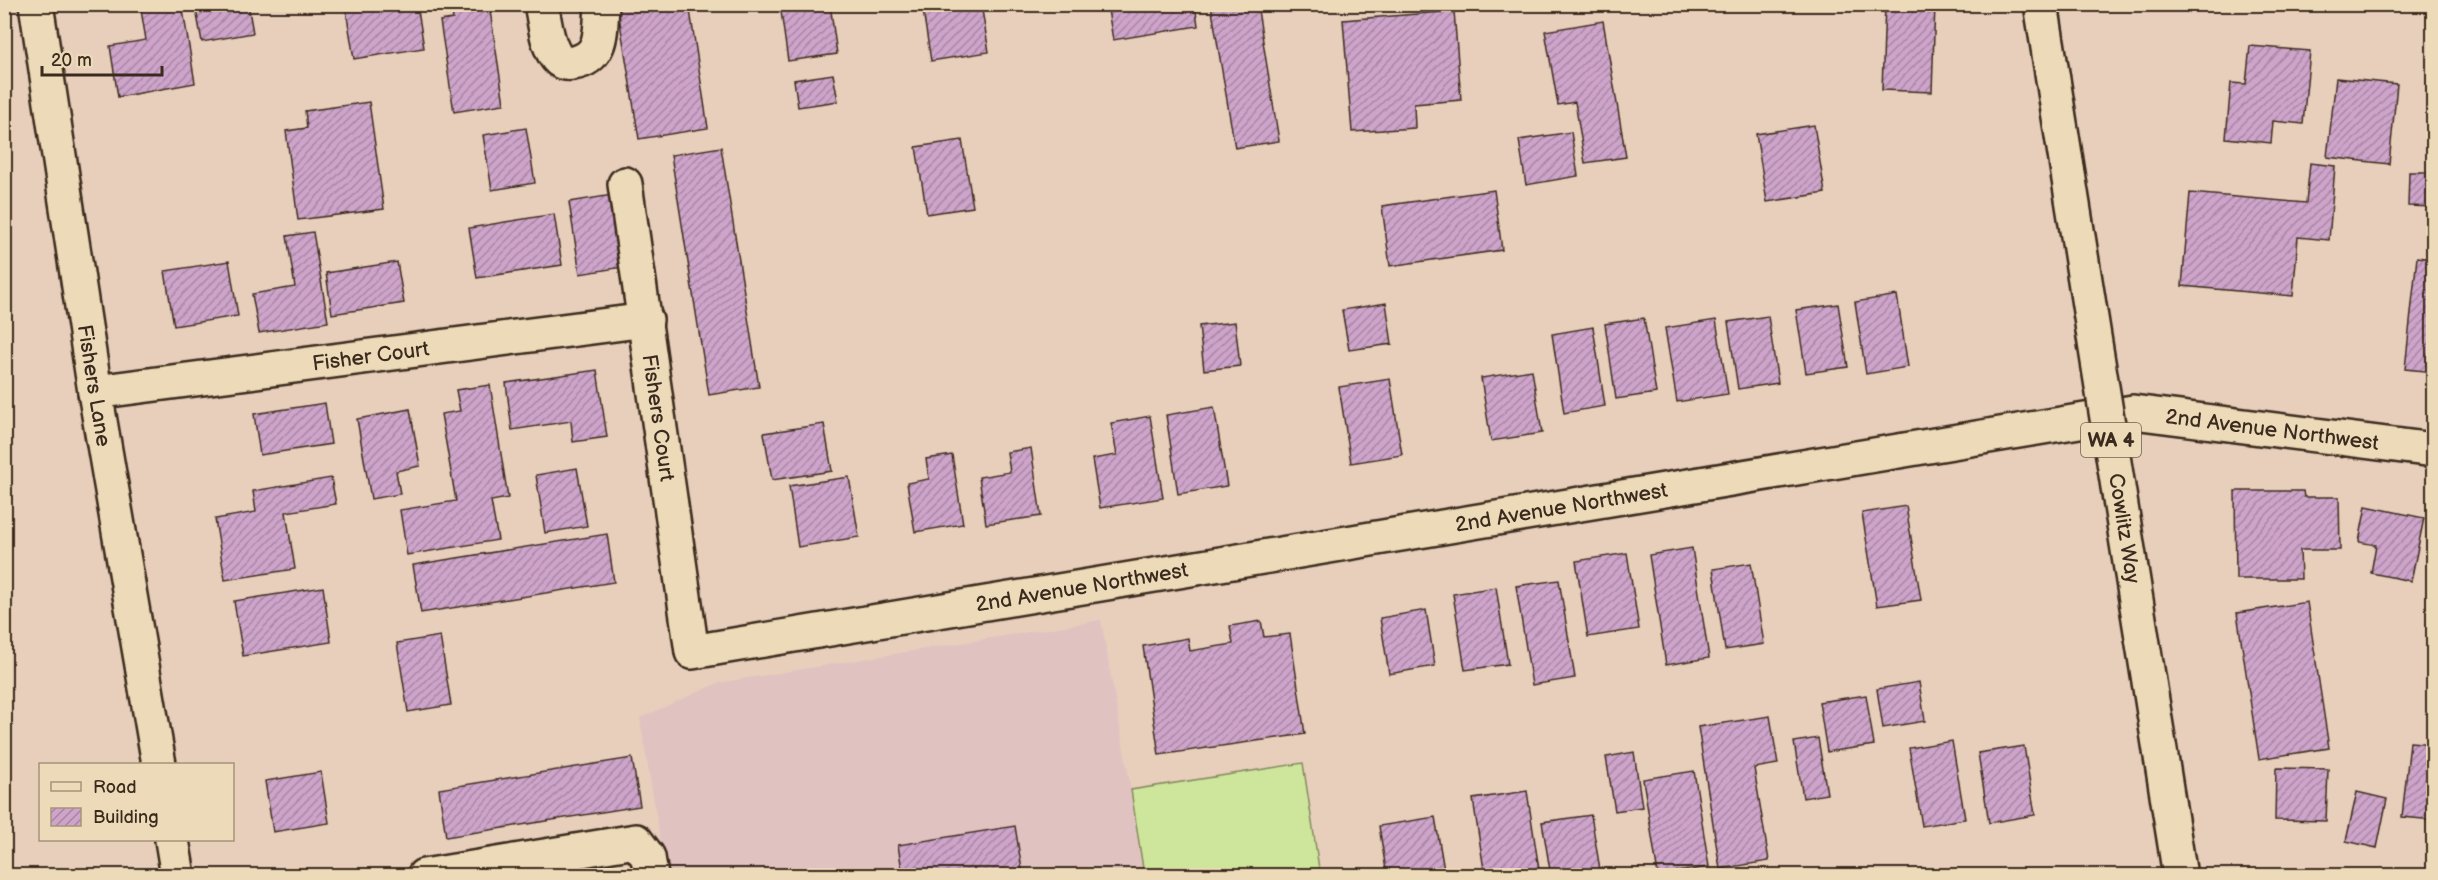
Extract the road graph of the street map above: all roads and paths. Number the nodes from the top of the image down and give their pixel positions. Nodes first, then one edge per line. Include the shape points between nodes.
1 (36, 4) edge
2 (541, 4) edge
3 (602, 4) edge
4 (2041, 4) edge
5 (626, 184) dead end
6 (646, 320) junction
7 (95, 392) junction
8 (2433, 450) edge
9 (692, 652) joint
10 (159, 763) edge
11 (172, 841) edge
12 (432, 875) edge
13 (178, 876) edge
14 (651, 876) edge
15 (2180, 876) edge

1 - 7 street, Fishers Lane
2 - 3 street via 550,45 557,59 566,64 584,61 596,52
4 - 15 street, Cowlitz Way / WA 4, bridge
5 - 6 street, Fishers Court
6 - 7 street, Fisher Court
6 - 9 street, Fishers Court
7 - 10 street, Fishers Lane
8 - 9 street, 2nd Avenue Northwest via 2133,412
11 - 13 street
12 - 14 street via 636,841 648,856

